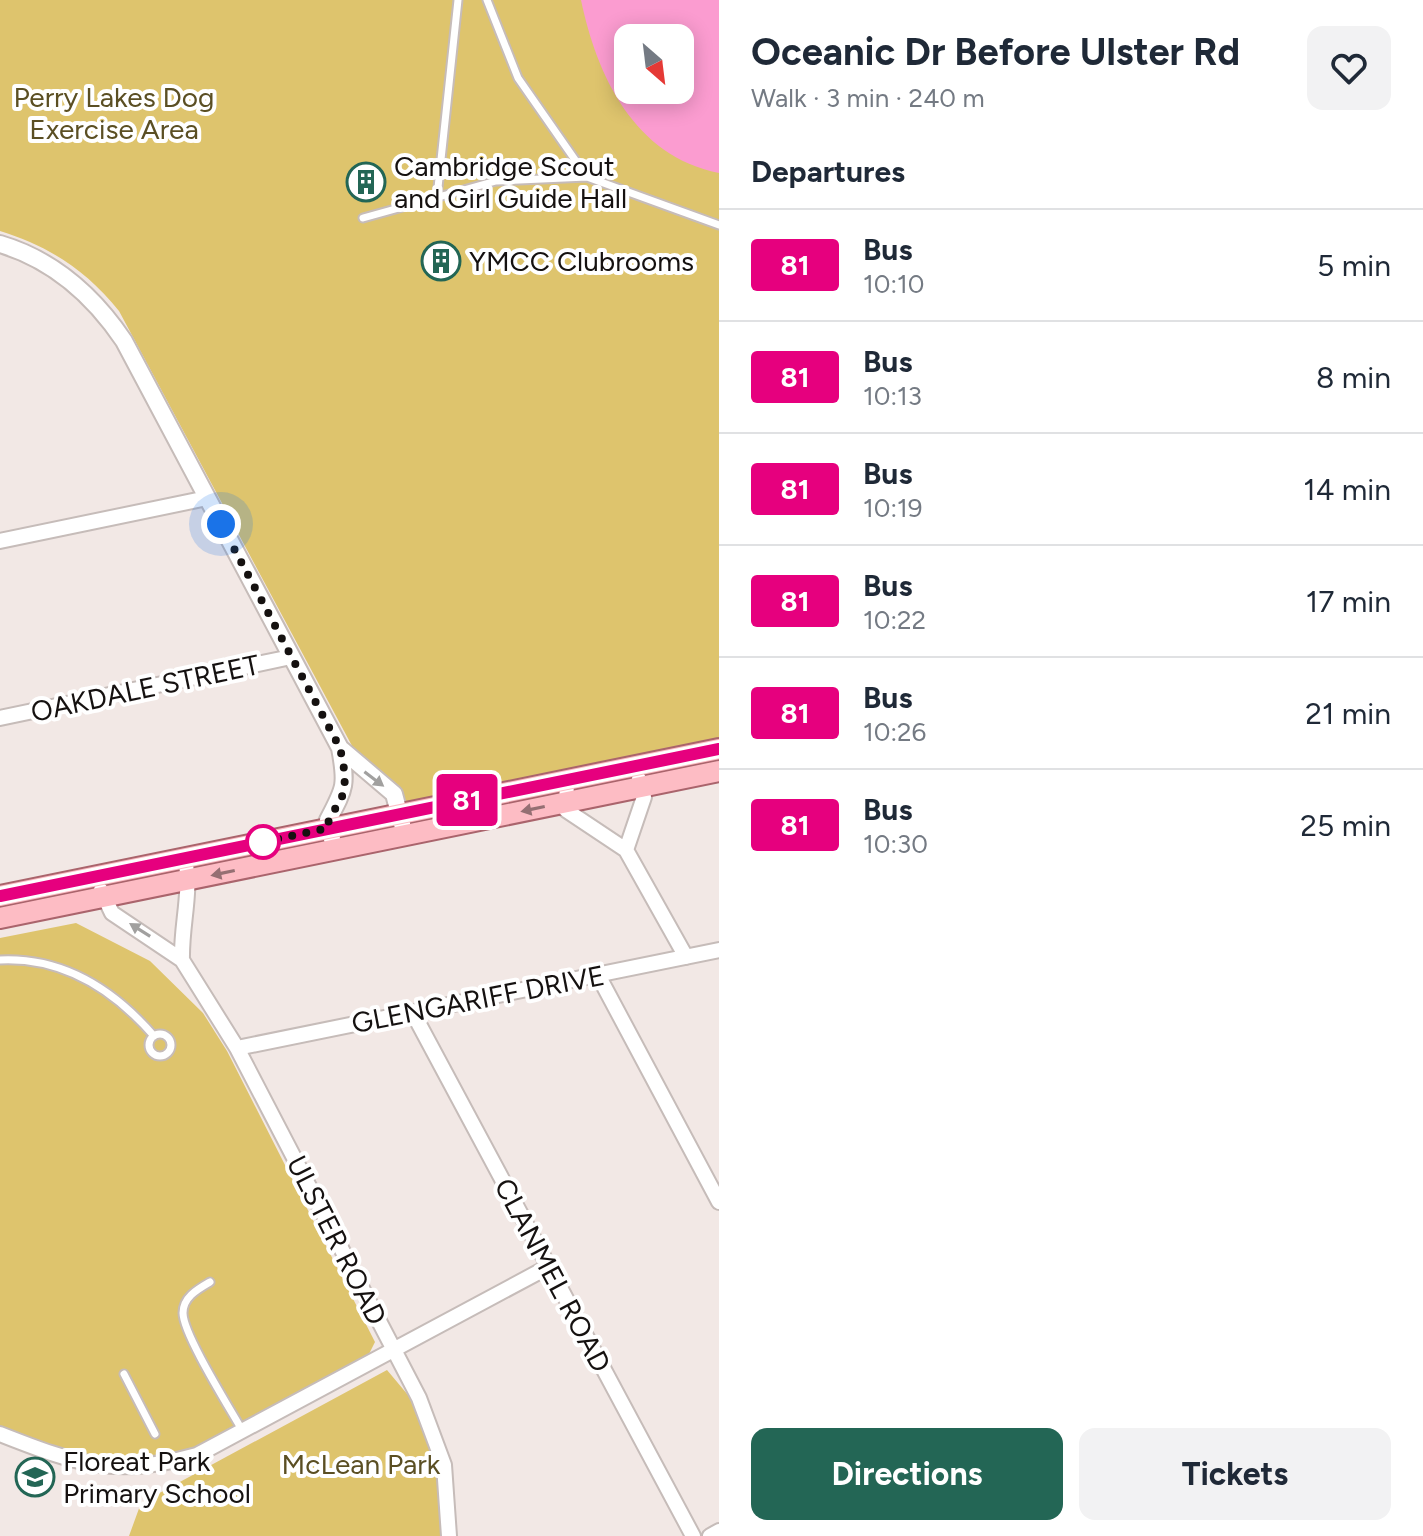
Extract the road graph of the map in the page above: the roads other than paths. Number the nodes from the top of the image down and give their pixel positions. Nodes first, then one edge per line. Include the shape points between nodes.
1 (458, 0) edge
2 (487, 0) edge
3 (587, 177) junction
4 (437, 197) junction
5 (363, 218) dead end
6 (719, 225) edge
7 (0, 244) edge
8 (207, 498) junction
9 (0, 541) edge
10 (291, 657) junction
11 (0, 718) edge
12 (340, 748) junction
13 (719, 749) edge
14 (628, 767) junction
15 (719, 771) edge
16 (567, 779) junction
17 (642, 786) junction
18 (565, 802) junction
19 (401, 814) junction
20 (328, 828) junction
21 (401, 836) junction
22 (339, 849) junction
23 (626, 850) junction
24 (185, 858) junction
25 (97, 876) junction
26 (190, 880) junction
27 (0, 896) edge
28 (103, 898) junction
29 (0, 918) edge
30 (719, 950) edge
31 (686, 957) junction
32 (0, 960) edge
33 (182, 960) junction
34 (598, 975) junction
35 (413, 1013) junction
36 (154, 1036) dead end
37 (237, 1048) junction
38 (719, 1202) edge
39 (548, 1267) junction
40 (210, 1282) dead end
41 (394, 1350) junction
42 (124, 1374) dead end
43 (243, 1432) junction
44 (0, 1434) edge
45 (155, 1434) dead end
46 (719, 1531) edge
47 (449, 1536) edge
48 (693, 1536) edge
49 (710, 1536) edge

1 - 4 lane
2 - 3 lane via 518,78
3 - 4 lane via 496,181
3 - 6 lane
4 - 5 lane
7 - 8 street via 53,267 109,319
8 - 9 street
8 - 10 street
10 - 11 street, OAKDALE STREET
10 - 12 street
12 -> 19 street via 394,794
12 - 20 street via 343,796
13 - 14 main road
14 - 16 main road
14 - 17 street
15 - 17 main road
16 - 18 street
16 - 19 main road
17 - 18 main road
17 - 23 street via 643,800
18 -> 21 main road
18 - 23 street via 577,820
19 - 20 main road
19 - 21 street
20 - 22 street
20 - 24 main road
21 - 22 main road
22 -> 26 main road
23 - 31 street
24 - 25 main road
24 - 26 street
25 - 27 main road
25 - 28 street, ULSTER ROAD
26 - 28 main road
26 - 33 street
28 - 29 main road
33 -> 28 street, ULSTER ROAD via 112,913
30 - 31 street, GLENGARIFF DRIVE
31 - 34 street, GLENGARIFF DRIVE
32 - 36 lane via 21,959 77,974 125,1005
33 - 37 street, ULSTER ROAD
34 - 35 street, GLENGARIFF DRIVE
34 - 38 street
35 - 37 street, GLENGARIFF DRIVE
35 - 39 street, CLANMEL ROAD
37 - 41 street, ULSTER ROAD
39 - 41 street
39 - 48 street, CLANMEL ROAD
40 - 43 lane via 186,1302 185,1325
41 - 43 street
41 - 47 street, ULSTER ROAD via 444,1465
42 - 45 lane
43 - 44 street via 197,1455 159,1466 116,1469 68,1459
46 - 49 street

